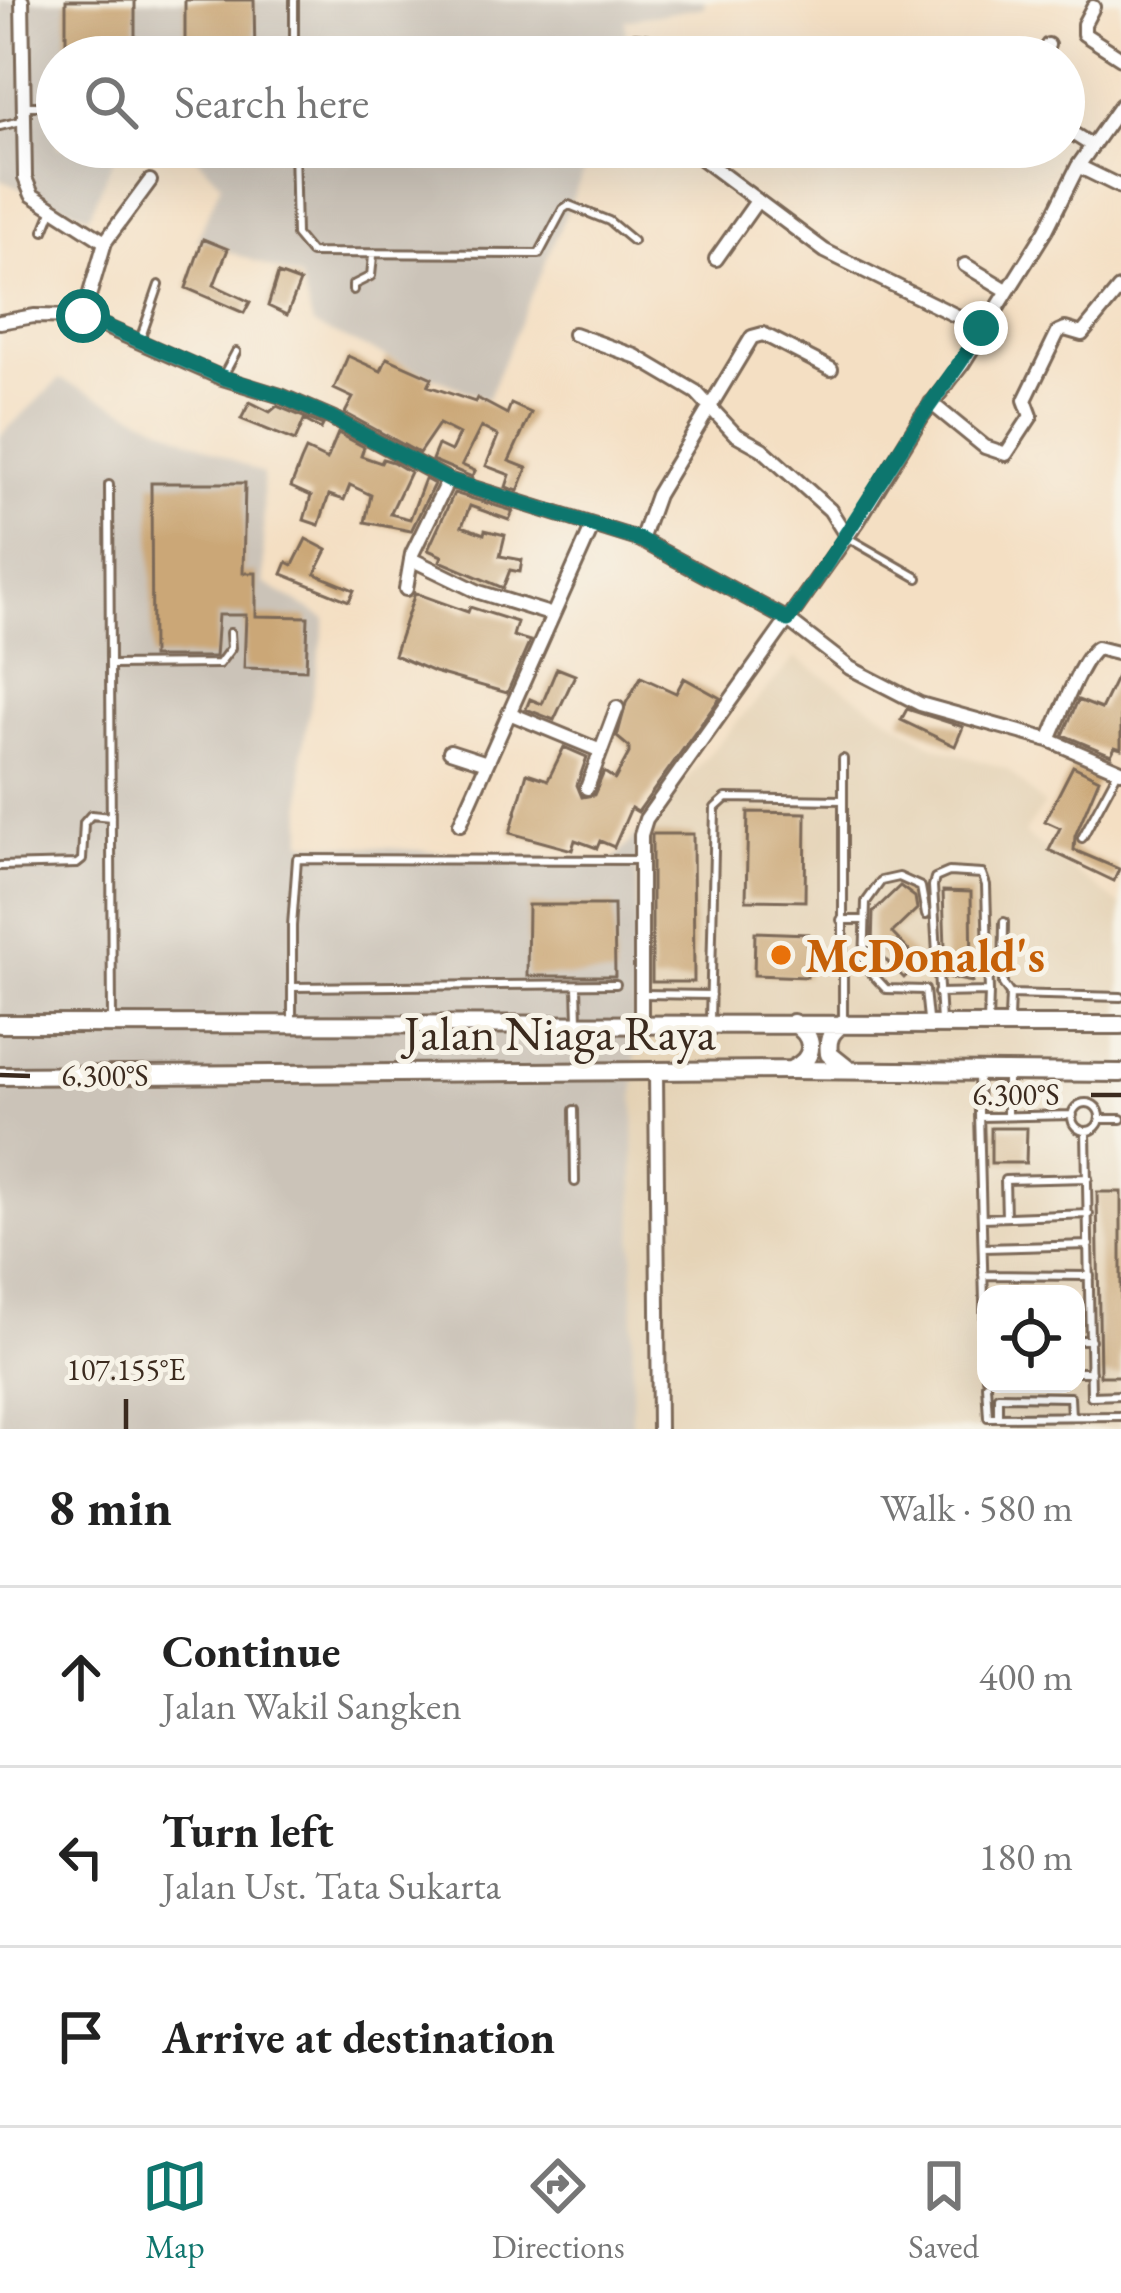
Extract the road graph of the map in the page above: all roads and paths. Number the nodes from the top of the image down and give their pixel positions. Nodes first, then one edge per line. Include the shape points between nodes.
1 (22, 0) edge
2 (293, 0) edge
3 (1093, 7) dead end
4 (294, 36) edge
5 (1121, 58) edge
6 (1121, 105) edge
7 (36, 110) edge
8 (24, 113) junction
9 (0, 126) edge
10 (1085, 141) edge
11 (1091, 145) junction
12 (1085, 155) edge
13 (294, 168) edge
14 (714, 168) edge
15 (1077, 168) edge
16 (1082, 168) edge
17 (150, 181) dead end
18 (1121, 187) edge
19 (758, 201) junction
20 (52, 211) junction
21 (44, 231) dead end
22 (633, 241) dead end
23 (105, 242) junction
24 (373, 256) junction
25 (716, 259) dead end
26 (965, 266) dead end
27 (159, 286) dead end
28 (1119, 289) edge
29 (352, 290) dead end
30 (1005, 290) junction
31 (83, 316) junction
32 (0, 322) edge
33 (981, 328) junction
34 (574, 334) dead end
35 (140, 340) junction
36 (236, 352) dead end
37 (831, 369) dead end
38 (222, 377) junction
39 (931, 403) junction
40 (708, 407) junction
41 (448, 480) junction
42 (109, 485) dead end
43 (592, 525) junction
44 (847, 537) junction
45 (641, 540) junction
46 (411, 559) junction
47 (918, 578) dead end
48 (406, 589) dead end
49 (553, 615) junction
50 (788, 620) junction
51 (230, 633) dead end
52 (1121, 654) edge
53 (110, 665) junction
54 (617, 707) dead end
55 (509, 713) junction
56 (1049, 740) junction
57 (450, 751) dead end
58 (601, 751) junction
59 (843, 759) dead end
60 (487, 763) junction
61 (1120, 771) edge
62 (586, 788) dead end
63 (843, 800) junction
64 (110, 817) junction
65 (460, 824) dead end
66 (1082, 838) dead end
67 (642, 860) junction
68 (0, 866) edge
69 (926, 915) dead end
70 (841, 920) junction
71 (865, 920) junction
72 (1004, 922) dead end
73 (616, 984) dead end
74 (292, 987) junction
75 (577, 987) junction
76 (988, 992) junction
77 (938, 993) junction
78 (641, 994) junction
79 (1010, 994) junction
80 (711, 995) junction
81 (1121, 997) edge
82 (792, 1022) junction
83 (578, 1023) junction
84 (641, 1023) junction
85 (710, 1023) junction
86 (843, 1023) junction
87 (934, 1023) junction
88 (988, 1023) junction
89 (1009, 1023) junction
90 (0, 1024) edge
91 (112, 1024) junction
92 (292, 1024) junction
93 (1121, 1025) edge
94 (790, 1070) junction
95 (850, 1071) junction
96 (1007, 1071) junction
97 (656, 1072) junction
98 (978, 1072) junction
99 (1121, 1073) edge
100 (0, 1076) edge
101 (574, 1110) dead end
102 (1007, 1115) junction
103 (1073, 1115) junction
104 (980, 1117) junction
105 (1100, 1119) junction
106 (1121, 1119) edge
107 (1087, 1131) junction
108 (1088, 1178) junction
109 (575, 1182) dead end
110 (1089, 1214) junction
111 (1006, 1217) junction
112 (982, 1218) junction
113 (1089, 1245) junction
114 (983, 1248) junction
115 (982, 1275) junction
116 (1090, 1276) junction
117 (983, 1285) edge
118 (1085, 1305) edge
119 (1090, 1305) junction
120 (1085, 1340) edge
121 (1091, 1340) junction
122 (1085, 1372) edge
123 (1091, 1372) junction
124 (987, 1393) edge
125 (1121, 1396) edge
126 (1071, 1416) junction
127 (1121, 1416) edge
128 (998, 1417) junction
129 (659, 1429) edge

1 - 8 street
2 - 4 lane
3 - 5 street via 1084,34
6 - 11 street
7 - 8 lane
8 - 9 lane
8 - 20 street via 25,178
10 - 11 street
11 - 12 street
13 - 24 lane via 301,244 311,253
14 - 19 street
15 - 30 street
16 - 18 street
17 - 23 street
19 - 25 street
19 - 33 street via 824,251
20 - 21 lane
20 - 23 street
22 - 24 lane via 569,205 539,254
23 - 31 street
24 - 29 lane via 371,276
26 - 30 street
27 - 35 lane
28 - 39 street via 1082,334 1058,332 1025,400 1030,416 1006,454
30 - 33 street
31 - 32 street
31 - 35 street
33 - 39 street
34 - 40 street via 674,377
35 - 38 street
36 - 38 lane
37 - 40 street via 758,334
38 - 41 street via 332,418
39 - 44 street
40 - 44 street via 830,510
40 - 45 street via 657,494
41 - 43 street
41 - 46 street
42 - 53 lane
43 - 45 street
43 - 49 street
44 - 47 lane
44 - 50 street
45 - 50 street
46 - 48 street
46 - 49 street
49 - 55 street
50 - 56 street via 850,668 920,704
50 - 67 street via 646,819
51 - 53 lane via 219,664
52 - 56 street via 1096,647 1084,658
53 - 64 lane
54 - 58 street
55 - 58 street
55 - 60 street
56 - 61 street
57 - 60 street
58 - 62 street
59 - 63 lane
60 - 65 street
61 - 66 lane
63 - 70 lane
63 - 80 lane via 727,799 715,808
64 - 68 lane via 91,815 84,823 77,864
64 - 91 lane
67 - 74 lane via 297,859
67 - 78 street
69 - 71 lane via 921,886 892,877 870,894
70 - 71 lane
70 - 86 lane
71 - 87 lane via 865,969 886,989 925,990
72 - 79 lane via 1003,984
73 - 75 lane
74 - 75 lane
74 - 92 lane
75 - 83 lane
76 - 77 lane
76 - 77 lane via 985,878 950,872 933,886
76 - 88 lane
77 - 87 lane
78 - 80 lane
78 - 84 street
79 - 81 lane
79 - 89 lane
80 - 85 lane
82 - 85 main road, Jalan Niaga Raya
82 - 86 main road, Jalan Niaga Raya
82 - 94 main road via 805,1030 811,1053
83 - 84 main road, Jalan Niaga Raya
83 - 92 main road, Jalan Niaga Raya
84 - 85 main road, Jalan Niaga Raya
86 - 87 main road, Jalan Niaga Raya
86 - 95 main road via 832,1031 829,1054
87 - 88 main road, Jalan Niaga Raya
88 - 89 main road, Jalan Niaga Raya
89 - 93 main road, Jalan Niaga Raya
90 - 91 main road, Jalan Niaga Raya
91 - 92 main road, Jalan Niaga Raya
94 - 95 main road, Jalan Niaga Raya
94 - 97 main road, Jalan Niaga Raya
95 - 98 main road, Jalan Niaga Raya
96 - 98 main road, Jalan Niaga Raya
96 - 99 main road, Jalan Niaga Raya
96 - 102 lane
97 - 100 main road, Jalan Niaga Raya
97 - 129 street
98 - 104 lane
101 - 109 lane
102 - 103 lane
102 - 104 lane
103 - 105 lane via 1091,1104
103 - 107 lane
104 - 112 lane
105 - 106 lane
105 - 107 lane
107 - 108 lane
108 - 110 lane
108 - 111 lane via 1005,1180
110 - 111 lane
110 - 113 lane
111 - 112 lane
112 - 114 lane
113 - 114 lane
113 - 116 lane
114 - 115 lane
115 - 116 lane
115 - 117 lane
116 - 119 lane
118 - 119 lane
119 - 121 lane
120 - 121 lane
121 - 123 lane
122 - 123 lane
123 - 125 lane via 1090,1396
124 - 128 lane via 988,1417
126 - 127 lane
126 - 128 lane
126 - 128 lane via 1070,1397 998,1396

